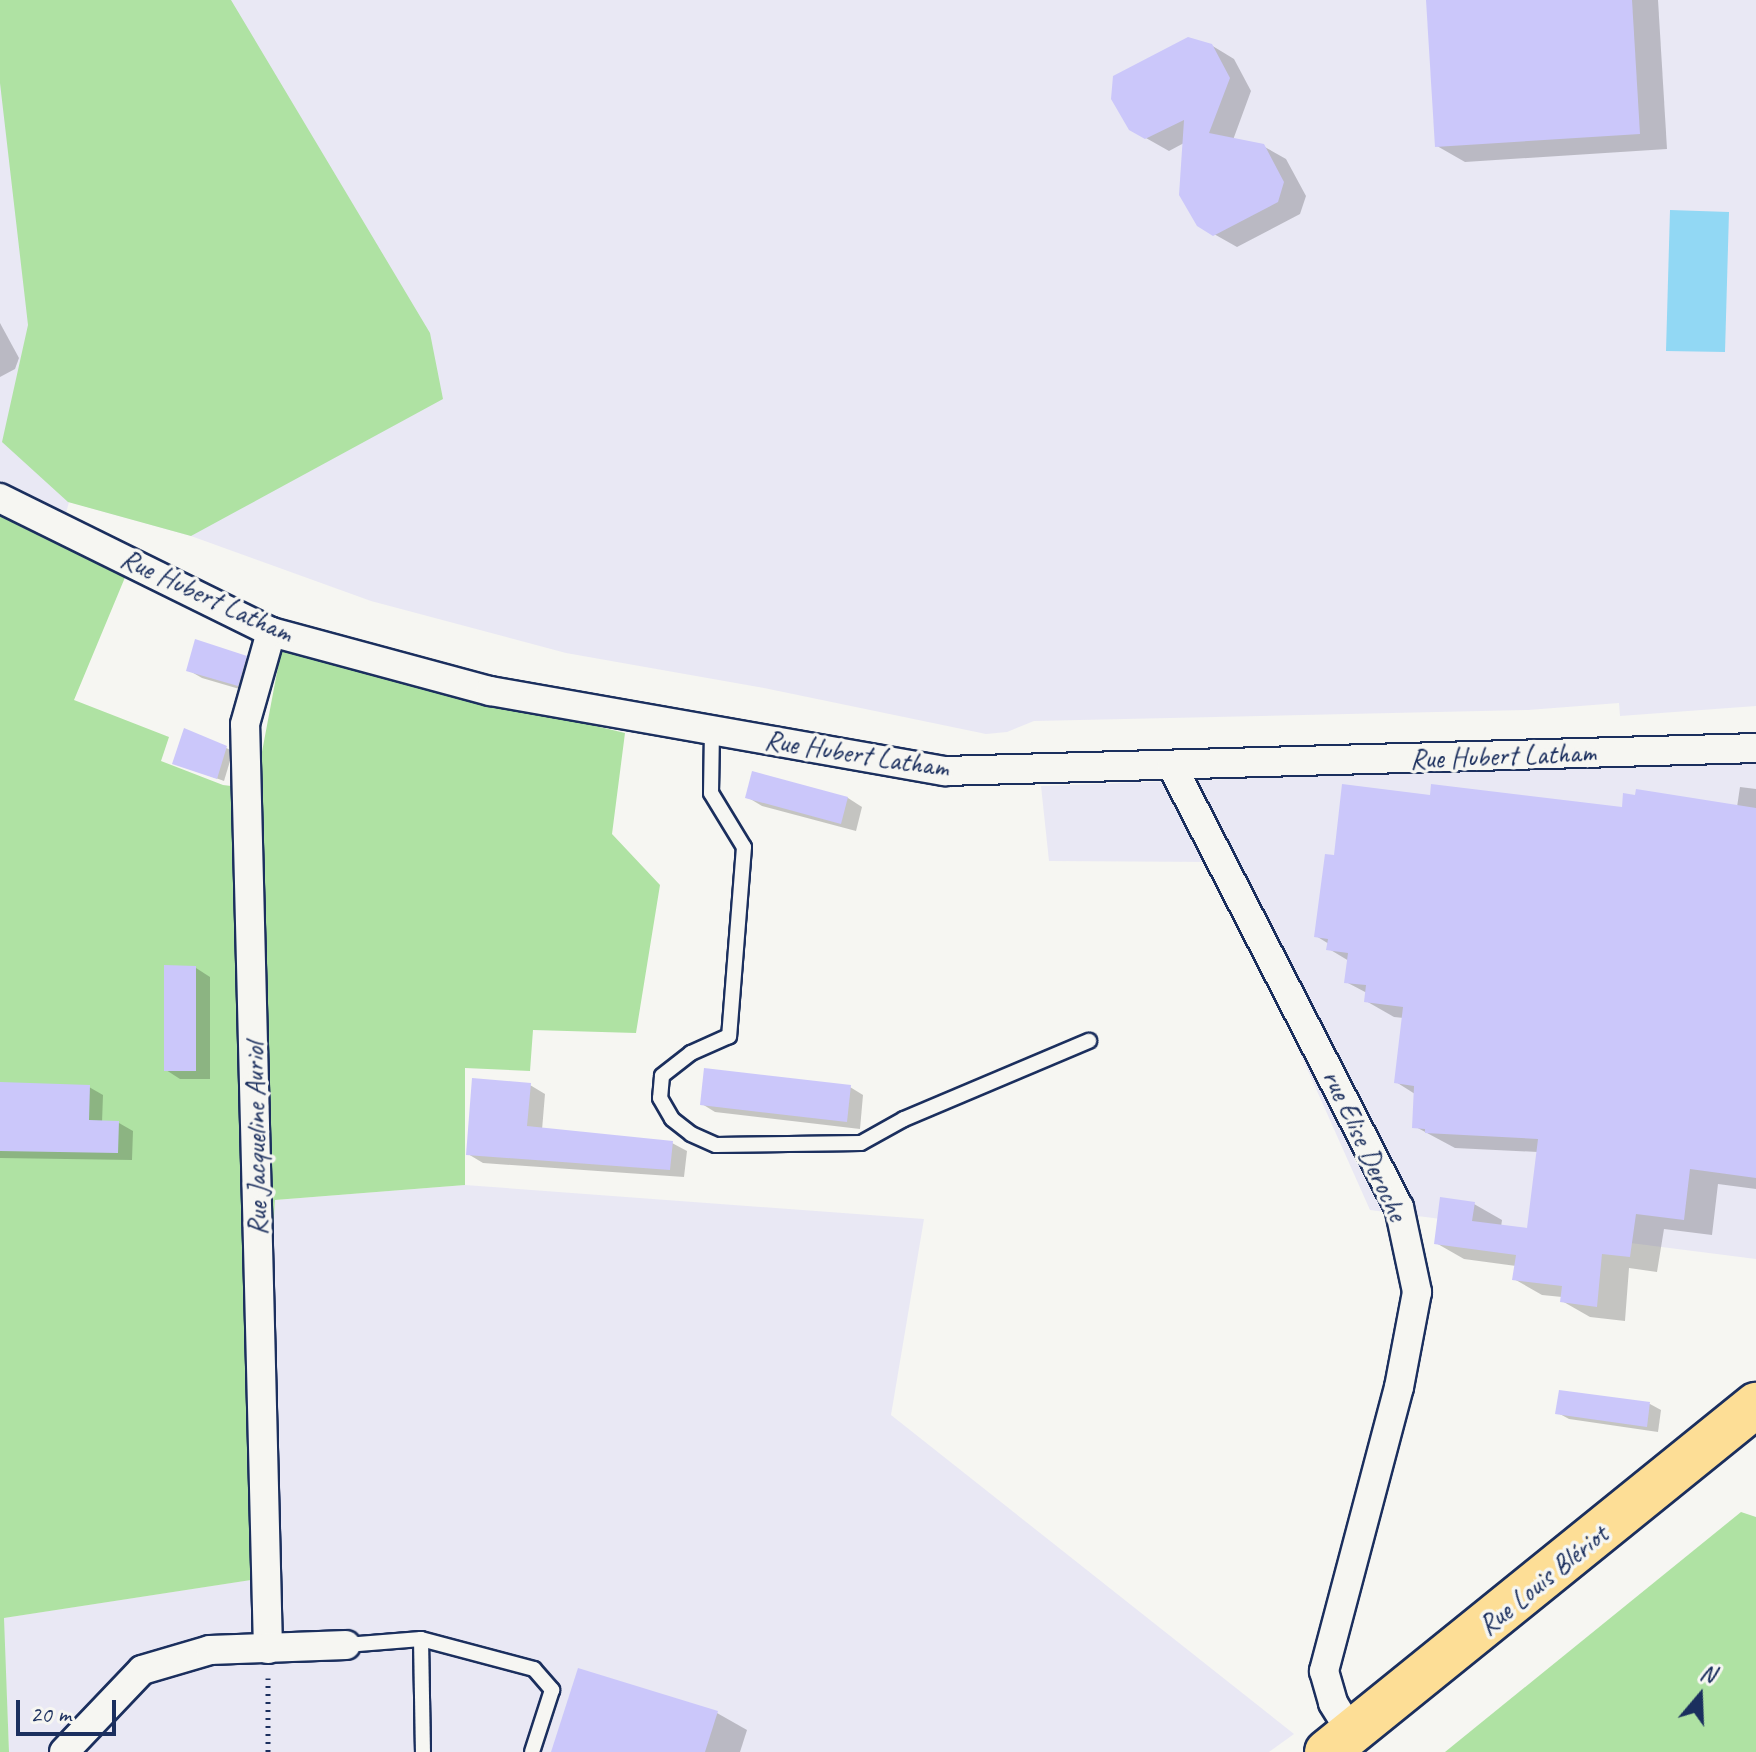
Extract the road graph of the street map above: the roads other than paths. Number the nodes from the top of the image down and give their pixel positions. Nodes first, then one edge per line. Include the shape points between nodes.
1 (0, 498) edge
2 (271, 632) junction
3 (712, 730) junction
4 (1756, 748) edge
5 (1172, 766) junction
6 (1089, 1041) dead end
7 (1756, 1405) edge
8 (421, 1639) junction
9 (346, 1645) joint
10 (268, 1649) junction
11 (1340, 1743) edge
12 (64, 1752) edge
13 (423, 1752) edge
14 (532, 1752) edge

1 - 2 street, Rue Hubert Latham
2 - 3 street, Rue Hubert Latham via 490,691
2 - 10 street, Rue Jacqueline Auriol via 245,724
3 - 5 street, Rue Hubert Latham via 945,771
3 - 6 lane via 711,793 744,847 729,1036 691,1053 662,1076 660,1098 672,1119 716,1145 861,1143 904,1119
4 - 5 street, Rue Hubert Latham
5 - 11 street, rue Elise Deroche via 1399,1207 1417,1292 1399,1387 1324,1671
7 - 11 main road, Rue Louis Blériot
8 - 9 lane
8 - 13 lane
8 - 14 lane via 534,1669 552,1690
9 - 10 street
10 - 12 street via 210,1650 142,1670

